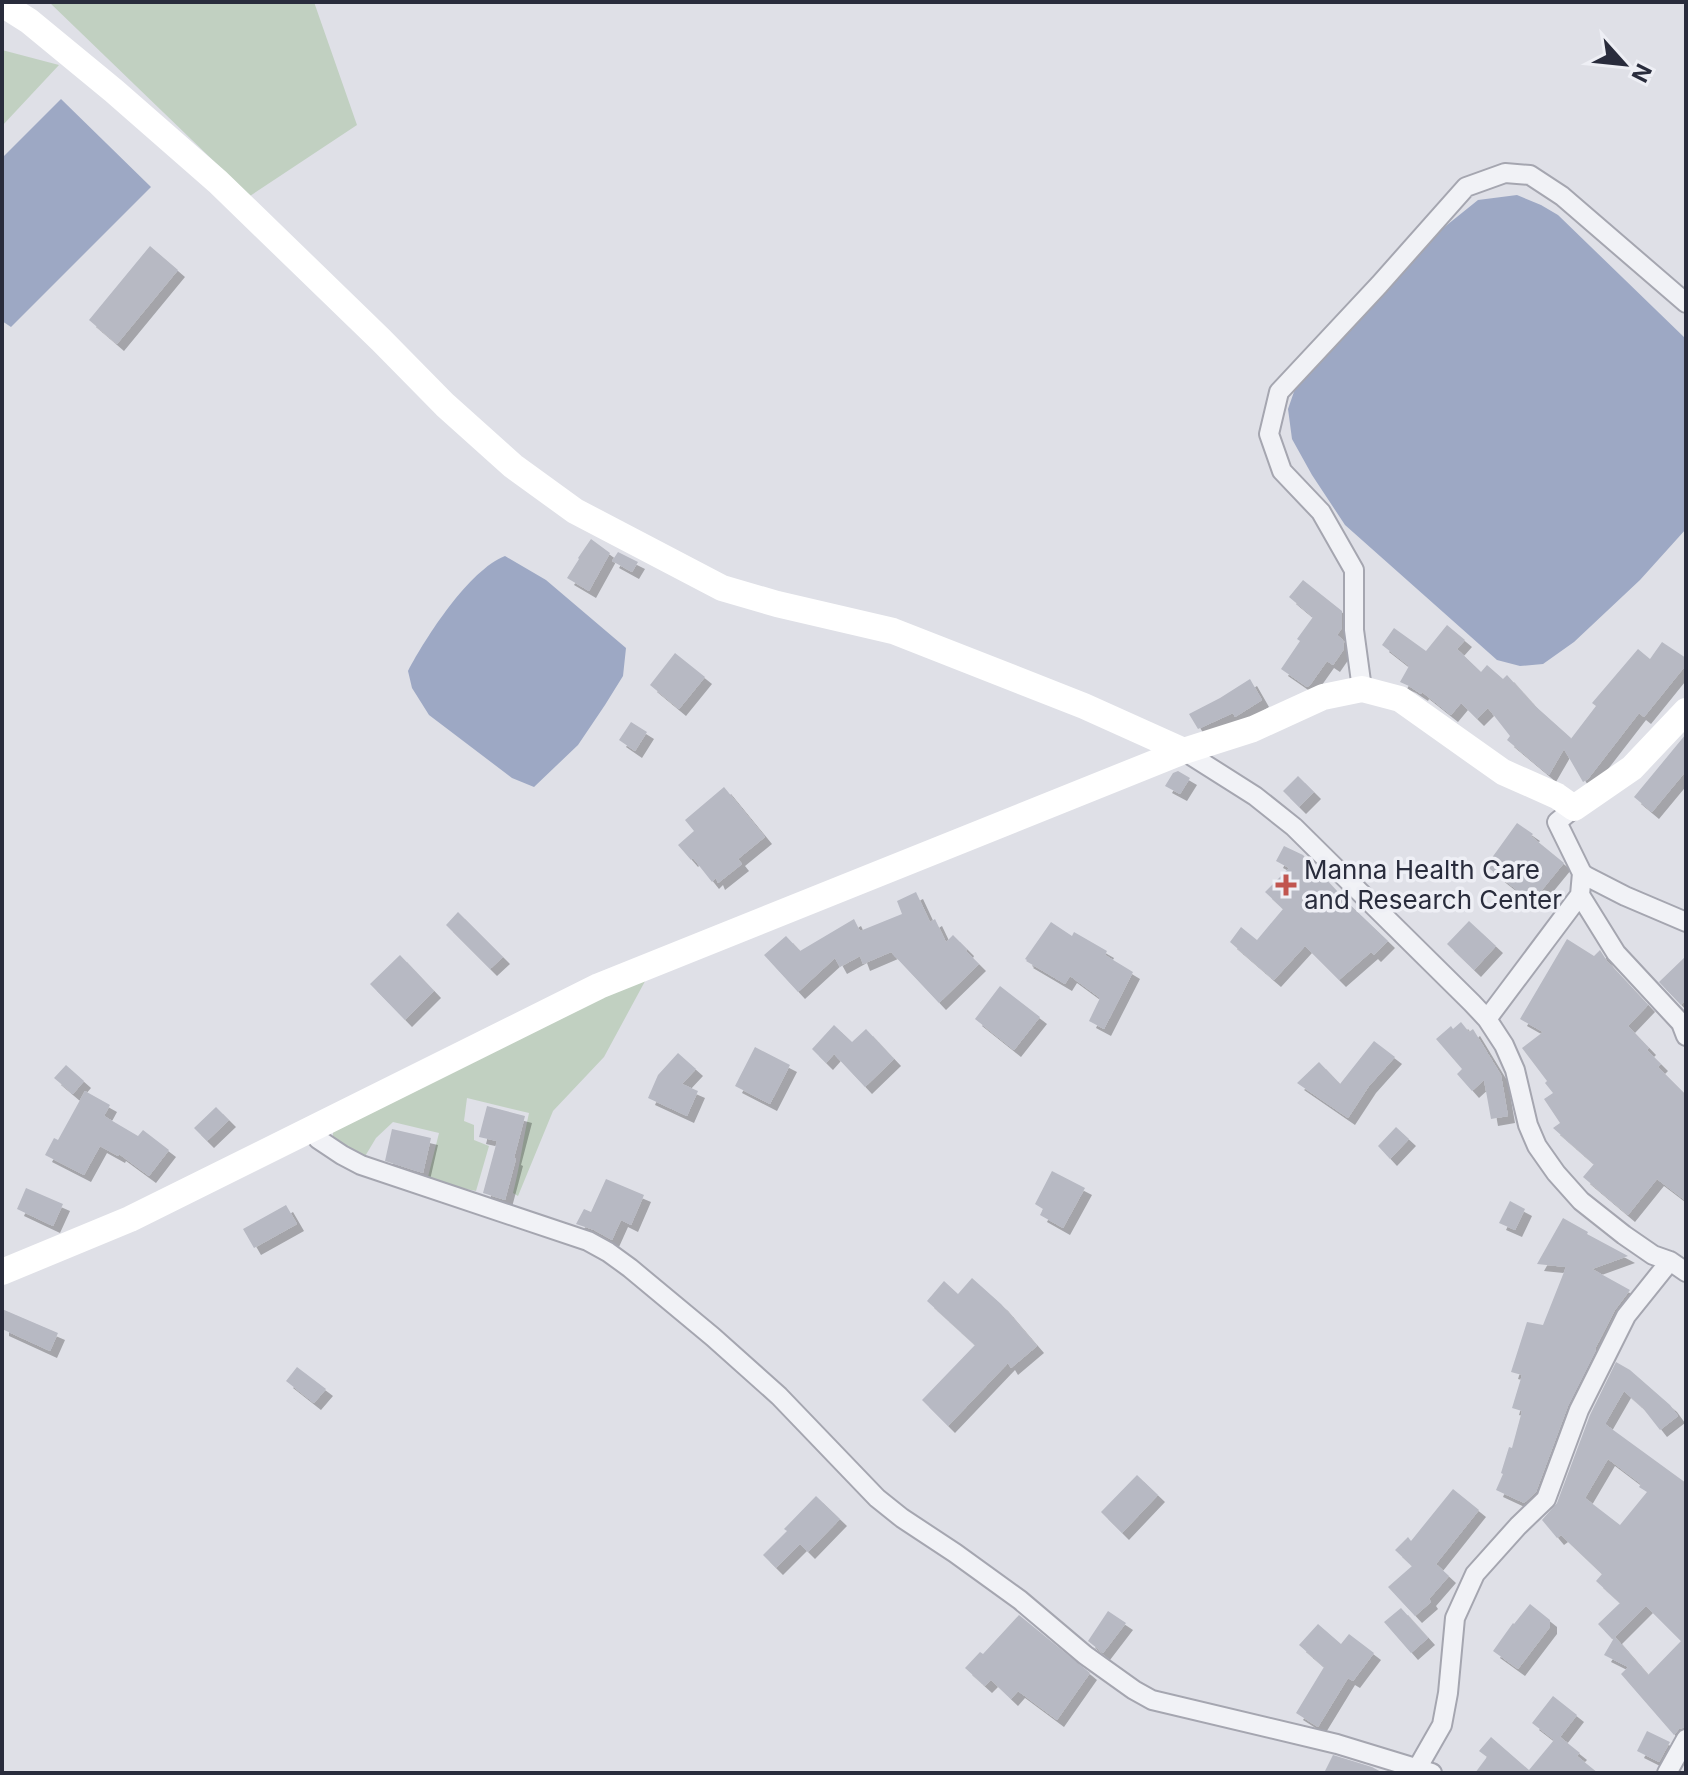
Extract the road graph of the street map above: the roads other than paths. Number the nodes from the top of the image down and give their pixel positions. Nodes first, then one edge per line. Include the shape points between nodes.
1 (2, 4) edge
2 (1686, 303) edge
3 (1362, 689) junction
4 (1686, 711) edge
5 (1184, 751) junction
6 (1574, 808) junction
7 (1582, 873) junction
8 (1580, 895) junction
9 (1686, 922) edge
10 (1487, 1019) junction
11 (1686, 1036) edge
12 (313, 1128) junction
13 (1669, 1256) edge
14 (2, 1272) edge
15 (1686, 1272) edge
16 (1686, 1739) edge
17 (1425, 1770) edge
18 (1667, 1773) edge

1 - 5 main road via 102,81 218,182 445,405 513,466 575,511 722,588 893,631
2 - 3 street via 1562,196 1530,175 1505,173 1466,187 1279,392 1269,434 1282,471 1321,512 1354,570 1354,630
3 - 5 main road via 1323,697 1253,729
3 - 6 main road via 1400,699 1503,772
4 - 6 main road via 1632,768
5 - 10 street via 1294,827
5 - 12 main road via 599,986
6 - 7 street via 1557,822
7 - 8 street
7 - 9 street
8 - 10 street
8 - 11 street via 1616,953 1681,1023
10 - 13 street via 1515,1070 1537,1146 1556,1173 1581,1201
12 - 14 main road via 130,1219
12 - 17 street via 318,1139 361,1165 573,1235 608,1252 779,1396 877,1498 1134,1690 1152,1700
13 - 15 street
13 - 17 street via 1620,1327 1579,1410 1546,1499 1475,1574 1455,1618 1442,1725
16 - 18 street

